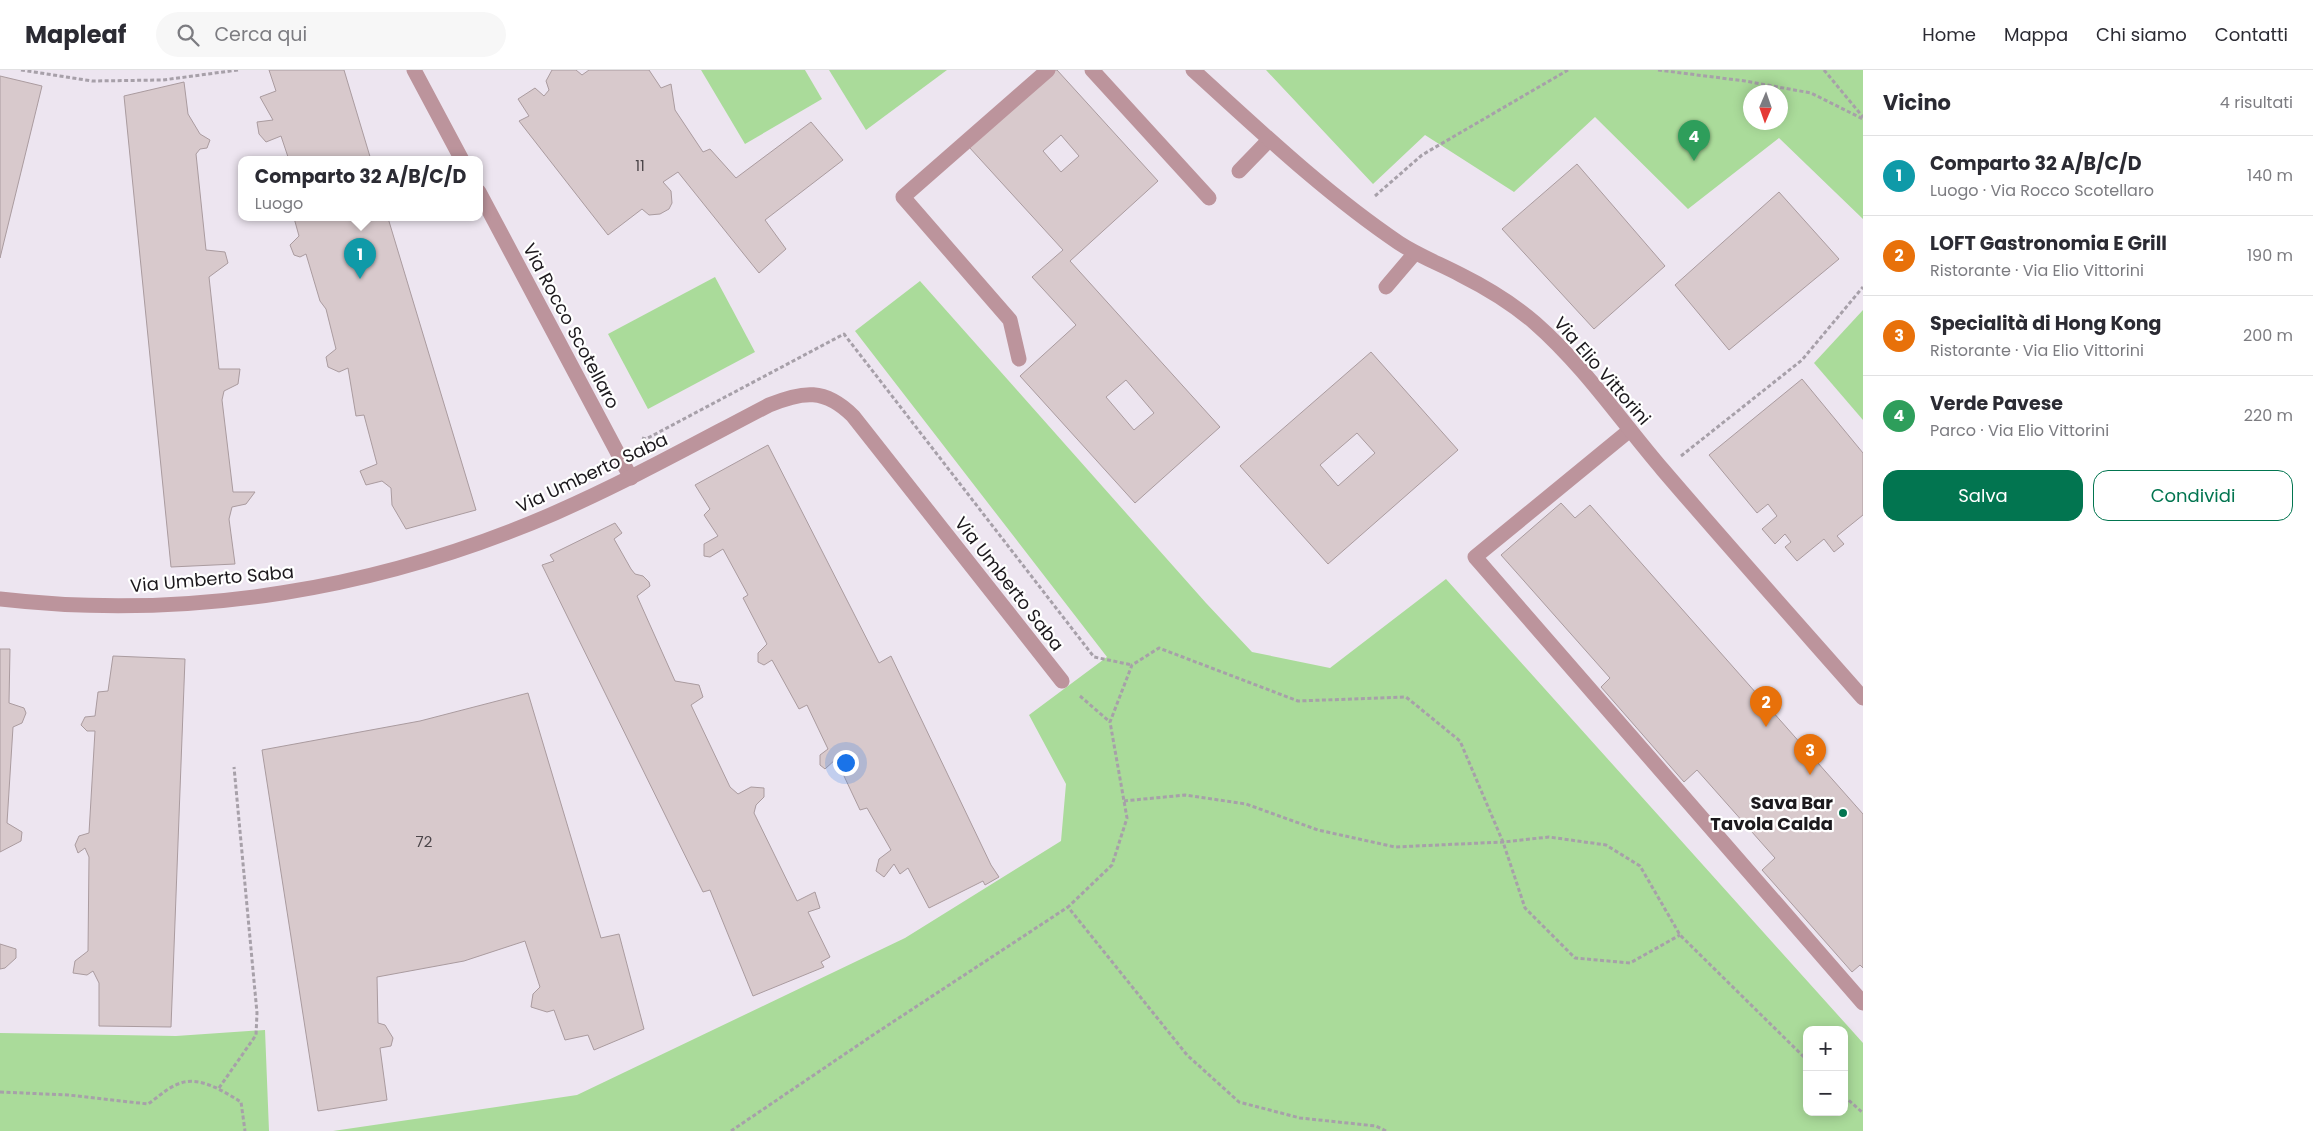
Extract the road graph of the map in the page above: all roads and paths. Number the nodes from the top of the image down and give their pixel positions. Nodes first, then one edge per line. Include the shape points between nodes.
1 (21, 70) edge
2 (238, 70) edge
3 (414, 70) edge
4 (1048, 70) edge
5 (1092, 70) edge
6 (1193, 70) edge
7 (1568, 70) edge
8 (1658, 70) edge
9 (1824, 70) edge
10 (1863, 118) edge
11 (1269, 140) junction
12 (460, 156) edge
13 (1239, 172) dead end
14 (1210, 198) dead end
15 (483, 200) edge
16 (1360, 215) junction
17 (1415, 254) junction
18 (1863, 286) edge
19 (1386, 287) dead end
20 (1018, 359) dead end
21 (1630, 430) junction
22 (1663, 470) junction
23 (631, 478) junction
24 (0, 599) edge
25 (1062, 681) joint
26 (1863, 698) edge
27 (1110, 722) junction
28 (234, 768) dead end
29 (1124, 801) junction
30 (1503, 842) junction
31 (1068, 907) junction
32 (1680, 935) junction
33 (1863, 1003) edge
34 (1803, 1056) edge
35 (219, 1088) junction
36 (0, 1092) edge
37 (1848, 1100) edge
38 (1863, 1113) edge
39 (245, 1131) edge
40 (731, 1131) edge
41 (1386, 1131) edge

1 - 2 path via 92,81 163,80
3 - 12 street
4 - 20 street via 903,197 1010,320
5 - 14 street
6 - 11 street, Via Elio Vittorini
7 - 16 path via 1422,156 1379,191
8 - 10 path via 1811,93
9 - 10 path
11 - 13 street
11 - 16 street, Via Elio Vittorini
15 - 23 street, Via Rocco Scotellaro
16 - 17 street, Via Elio Vittorini
17 - 19 street
17 - 21 street, Via Elio Vittorini via 1462,275 1535,323 1572,359
18 - 22 path via 1802,360
21 - 22 street, Via Elio Vittorini
21 - 33 street via 1475,557
22 - 26 street, Via Elio Vittorini
23 - 24 street, Via Umberto Saba via 563,510 486,540 328,586 242,599 162,605 73,605
23 - 25 street, Via Umberto Saba via 780,401 805,394 836,401 853,416
25 - 27 path
27 - 29 path
27 - 30 path via 1132,665 1159,648 1298,701 1406,697 1460,741
28 - 35 path via 257,1013 256,1035
29 - 30 path via 1185,795 1246,804 1318,830 1395,848
29 - 31 path via 1127,818 1112,865
30 - 32 path via 1549,837 1606,845 1640,866
30 - 32 path via 1525,908 1575,958 1630,963
31 - 40 path
31 - 41 path via 1187,1055 1239,1102 1300,1118 1376,1126
32 - 34 path
35 - 36 path via 200,1082 178,1083 148,1104 68,1095
35 - 39 path via 241,1102
37 - 38 path

